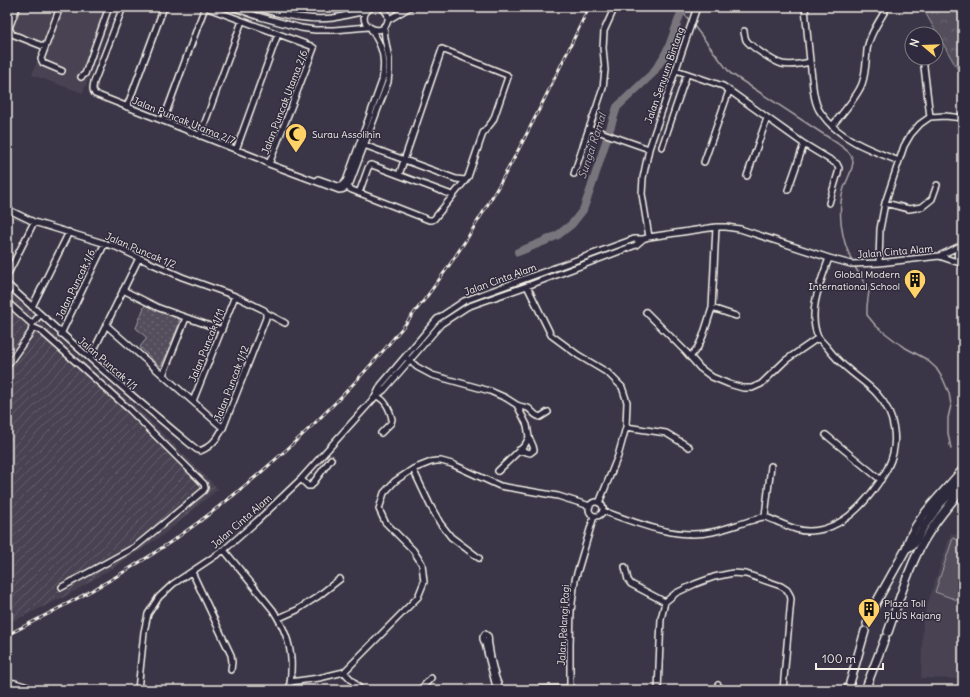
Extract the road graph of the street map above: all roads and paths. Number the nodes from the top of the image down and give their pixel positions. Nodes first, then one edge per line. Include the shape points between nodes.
1 (17, 7) edge
2 (60, 7) edge
3 (109, 7) edge
4 (123, 7) edge
5 (164, 7) edge
6 (205, 7) edge
7 (232, 7) edge
8 (256, 7) edge
9 (372, 7) edge
10 (381, 7) edge
11 (410, 7) edge
12 (616, 7) edge
13 (697, 7) edge
14 (805, 7) edge
15 (885, 7) edge
16 (367, 11) junction
17 (388, 20) junction
18 (242, 21) junction
19 (384, 26) junction
20 (8, 28) edge
21 (369, 28) junction
22 (744, 31) dead end
23 (278, 34) junction
24 (45, 47) junction
25 (810, 62) junction
26 (924, 66) edge
27 (676, 70) junction
28 (62, 71) dead end
29 (687, 74) junction
30 (81, 77) dead end
31 (729, 91) junction
32 (127, 107) junction
33 (930, 117) junction
34 (767, 118) junction
35 (963, 118) edge
36 (163, 121) junction
37 (832, 126) junction
38 (590, 128) junction
39 (200, 136) junction
40 (362, 136) junction
41 (804, 144) junction
42 (364, 145) junction
43 (662, 147) dead end
44 (357, 148) junction
45 (649, 149) junction
46 (236, 150) junction
47 (404, 160) junction
48 (899, 161) junction
49 (704, 162) dead end
50 (270, 163) junction
51 (574, 174) dead end
52 (399, 175) junction
53 (747, 176) dead end
54 (465, 180) junction
55 (936, 185) dead end
56 (347, 187) junction
57 (788, 190) dead end
58 (359, 193) junction
59 (452, 195) junction
60 (885, 202) junction
61 (829, 203) dead end
62 (7, 209) edge
63 (34, 222) junction
64 (716, 227) junction
65 (69, 232) junction
66 (649, 237) junction
67 (643, 239) junction
68 (105, 243) junction
69 (962, 245) edge
70 (939, 256) junction
71 (139, 258) junction
72 (829, 258) junction
73 (879, 263) junction
74 (962, 264) edge
75 (7, 276) edge
76 (7, 284) edge
77 (527, 286) junction
78 (123, 290) junction
79 (236, 296) junction
80 (7, 302) edge
81 (32, 307) junction
82 (712, 308) junction
83 (646, 312) dead end
84 (266, 313) junction
85 (40, 315) junction
86 (736, 316) dead end
87 (186, 318) junction
88 (284, 323) dead end
89 (106, 325) junction
90 (32, 326) junction
91 (222, 330) junction
92 (61, 334) junction
93 (818, 338) junction
94 (690, 357) junction
95 (90, 358) junction
96 (407, 358) junction
97 (7, 366) edge
98 (163, 375) junction
99 (376, 396) junction
100 (193, 401) junction
101 (516, 405) junction
102 (548, 412) dead end
103 (626, 427) junction
104 (223, 428) junction
105 (381, 433) dead end
106 (826, 435) dead end
107 (529, 437) junction
108 (689, 448) dead end
109 (519, 450) junction
110 (200, 451) joint
111 (331, 459) dead end
112 (771, 466) dead end
113 (413, 469) junction
114 (498, 471) dead end
115 (963, 471) edge
116 (301, 479) junction
117 (959, 479) edge
118 (881, 480) junction
119 (963, 489) edge
120 (599, 502) junction
121 (590, 506) junction
122 (603, 511) junction
123 (594, 516) junction
124 (765, 516) junction
125 (224, 550) junction
126 (479, 558) dead end
127 (625, 567) dead end
128 (192, 572) junction
129 (340, 579) dead end
130 (62, 587) dead end
131 (665, 602) junction
132 (279, 618) junction
133 (231, 670) dead end
134 (344, 672) junction
135 (431, 678) dead end
136 (7, 682) edge
137 (290, 682) junction
138 (15, 683) junction
139 (718, 684) dead end
140 (7, 689) edge
141 (570, 689) edge
142 (12, 690) edge
143 (36, 690) edge
144 (138, 690) edge
145 (290, 690) edge
146 (362, 690) edge
147 (420, 690) edge
148 (499, 690) edge
149 (518, 690) edge
150 (658, 690) edge
151 (722, 690) edge
152 (783, 690) edge
153 (848, 690) edge
154 (865, 690) edge

1 - 20 street
2 - 24 street
3 - 30 street via 85,74
4 - 32 street, Jalan Puncak Utama 2/7 via 94,82 93,91
5 - 32 street
6 - 18 street
6 - 36 street
7 - 21 street via 301,28
8 - 16 street via 315,19
9 - 16 street
10 - 17 street via 386,12
11 - 17 street
12 - 38 street via 604,31 605,70
13 - 27 street, Jalan Senyum Bintang
14 - 25 street
15 - 37 street via 867,49 862,84
16 - 21 street via 364,18
17 - 19 street
18 - 23 street
18 - 39 street
19 - 21 street via 378,30
19 - 42 street via 389,59 388,82
20 - 24 street via 12,34
21 - 40 street via 378,40 384,72
22 - 25 street via 746,40 771,60 789,65
23 - 46 street
23 - 50 street, Jalan Puncak Utama 2/6 via 314,48
24 - 28 street via 41,59 43,63
25 - 37 street via 814,95 820,112
26 - 33 street
27 - 29 street
27 - 45 street, Jalan Senyum Bintang
29 - 31 street via 722,86
29 - 43 street
31 - 34 street
31 - 49 street
32 - 36 street, Jalan Puncak Utama 2/7
33 - 35 street
33 - 48 street via 911,134
34 - 41 street
34 - 53 street
36 - 39 street, Jalan Puncak Utama 2/7
37 - 48 street via 844,136
38 - 45 street
38 - 51 street
39 - 46 street, Jalan Puncak Utama 2/7
40 - 42 street
40 - 44 street
41 - 57 street
41 - 61 street via 837,164 839,168
42 - 44 street
42 - 47 street
42 - 56 street
44 - 50 street via 346,181 341,186
45 - 66 street, Jalan Senyum Bintang via 642,194
46 - 50 street, Jalan Puncak Utama 2/7
47 - 52 street
47 - 54 street
47 - 54 street via 442,49 508,75 494,118 483,133
48 - 60 street
50 - 56 street via 339,190
52 - 58 street via 370,165
52 - 59 street
54 - 59 street
55 - 60 street via 932,199 922,207 909,209
56 - 58 street
58 - 59 street via 432,220
60 - 73 street via 880,229
62 - 63 street, Jalan Puncak 1/2
63 - 65 street, Jalan Puncak 1/2
63 - 75 street
64 - 66 street, Jalan Cinta Alam
64 - 72 street, Jalan Cinta Alam via 740,229
64 - 82 street
65 - 68 street, Jalan Puncak 1/2
65 - 81 street
66 - 67 street, Jalan Cinta Alam
67 - 77 street, Jalan Cinta Alam via 636,245
67 - 96 street, Jalan Cinta Alam via 634,239 464,301 437,319
68 - 71 street, Jalan Puncak 1/2
68 - 92 street, Jalan Puncak 1/6
69 - 70 street, Jalan Cinta Alam
69 - 74 street via 957,256
70 - 73 street, Jalan Cinta Alam
70 - 74 street, Jalan Cinta Alam
71 - 78 street
71 - 79 street, Jalan Puncak 1/2 via 182,277
72 - 73 street, Jalan Cinta Alam via 851,264
72 - 93 street via 819,284 814,309
76 - 81 street, Jalan Puncak 1/1
77 - 96 street, Jalan Cinta Alam via 472,305 447,320
77 - 103 street via 551,335 608,373 622,387 627,402
78 - 87 street
78 - 89 street
79 - 84 street, Jalan Puncak 1/2
79 - 91 street, Jalan Puncak 1/11
80 - 90 street
81 - 85 street, Jalan Puncak 1/1
82 - 86 street
82 - 94 street via 698,348
83 - 94 street
84 - 88 street, Jalan Puncak 1/2
84 - 104 street, Jalan Puncak 1/12
85 - 90 street
85 - 92 street, Jalan Puncak 1/1
87 - 91 street
87 - 98 street
89 - 95 street
89 - 98 street
90 - 97 street via 31,332
90 - 130 street via 41,331 130,410 204,484 205,488 134,547
91 - 100 street, Jalan Puncak 1/11
92 - 95 street, Jalan Puncak 1/1
93 - 94 street via 786,360 761,384 752,388 743,388 712,377
93 - 118 street via 839,361 877,394 886,406 891,418 895,448
95 - 110 street, Jalan Puncak 1/1
96 - 99 street, Jalan Cinta Alam via 384,390
96 - 101 street via 432,375 490,391
98 - 100 street
99 - 105 street via 383,400 392,419 391,424
99 - 116 street, Jalan Cinta Alam
100 - 104 street
101 - 102 street via 527,408 535,416 540,417
101 - 107 street via 527,425
103 - 108 street via 666,433
103 - 120 street via 618,456
104 - 110 street, Jalan Puncak 1/12 via 218,438
106 - 118 street
107 - 109 street
107 - 109 street via 534,450 530,453
109 - 114 street
111 - 116 street via 311,486
112 - 124 street
113 - 121 street via 441,461 500,486 558,496
113 - 126 street via 440,523 451,537
113 - 134 street via 395,481 384,493 379,509 385,522 413,550 422,564 424,582 418,597
115 - 117 highway
116 - 125 street, Jalan Cinta Alam
117 - 153 highway via 914,544 906,549 877,601 866,628
118 - 124 street via 849,517 821,530 809,532 796,529
119 - 154 highway via 929,532 917,554
120 - 121 street
120 - 122 street
121 - 123 street via 590,513
122 - 123 street via 599,516
122 - 124 street via 669,532 696,535
123 - 141 street, Jalan Pelangi Pagi via 575,580 571,611
125 - 128 street, Jalan Cinta Alam
125 - 132 street
127 - 131 street via 628,580 632,584
128 - 133 street via 231,655
128 - 144 street, Jalan Cinta Alam via 172,584 159,597 148,614
129 - 132 street via 297,610
131 - 150 street via 660,624
131 - 152 street via 676,593 695,584 733,573 758,577 787,590 791,599
132 - 137 street via 291,659
134 - 137 street
134 - 146 street
135 - 147 street
136 - 138 street
137 - 145 street
138 - 142 street
138 - 143 street
139 - 151 street
140 - 142 street
141 - 149 street
148 - 148 street via 483,639 485,634 489,638

